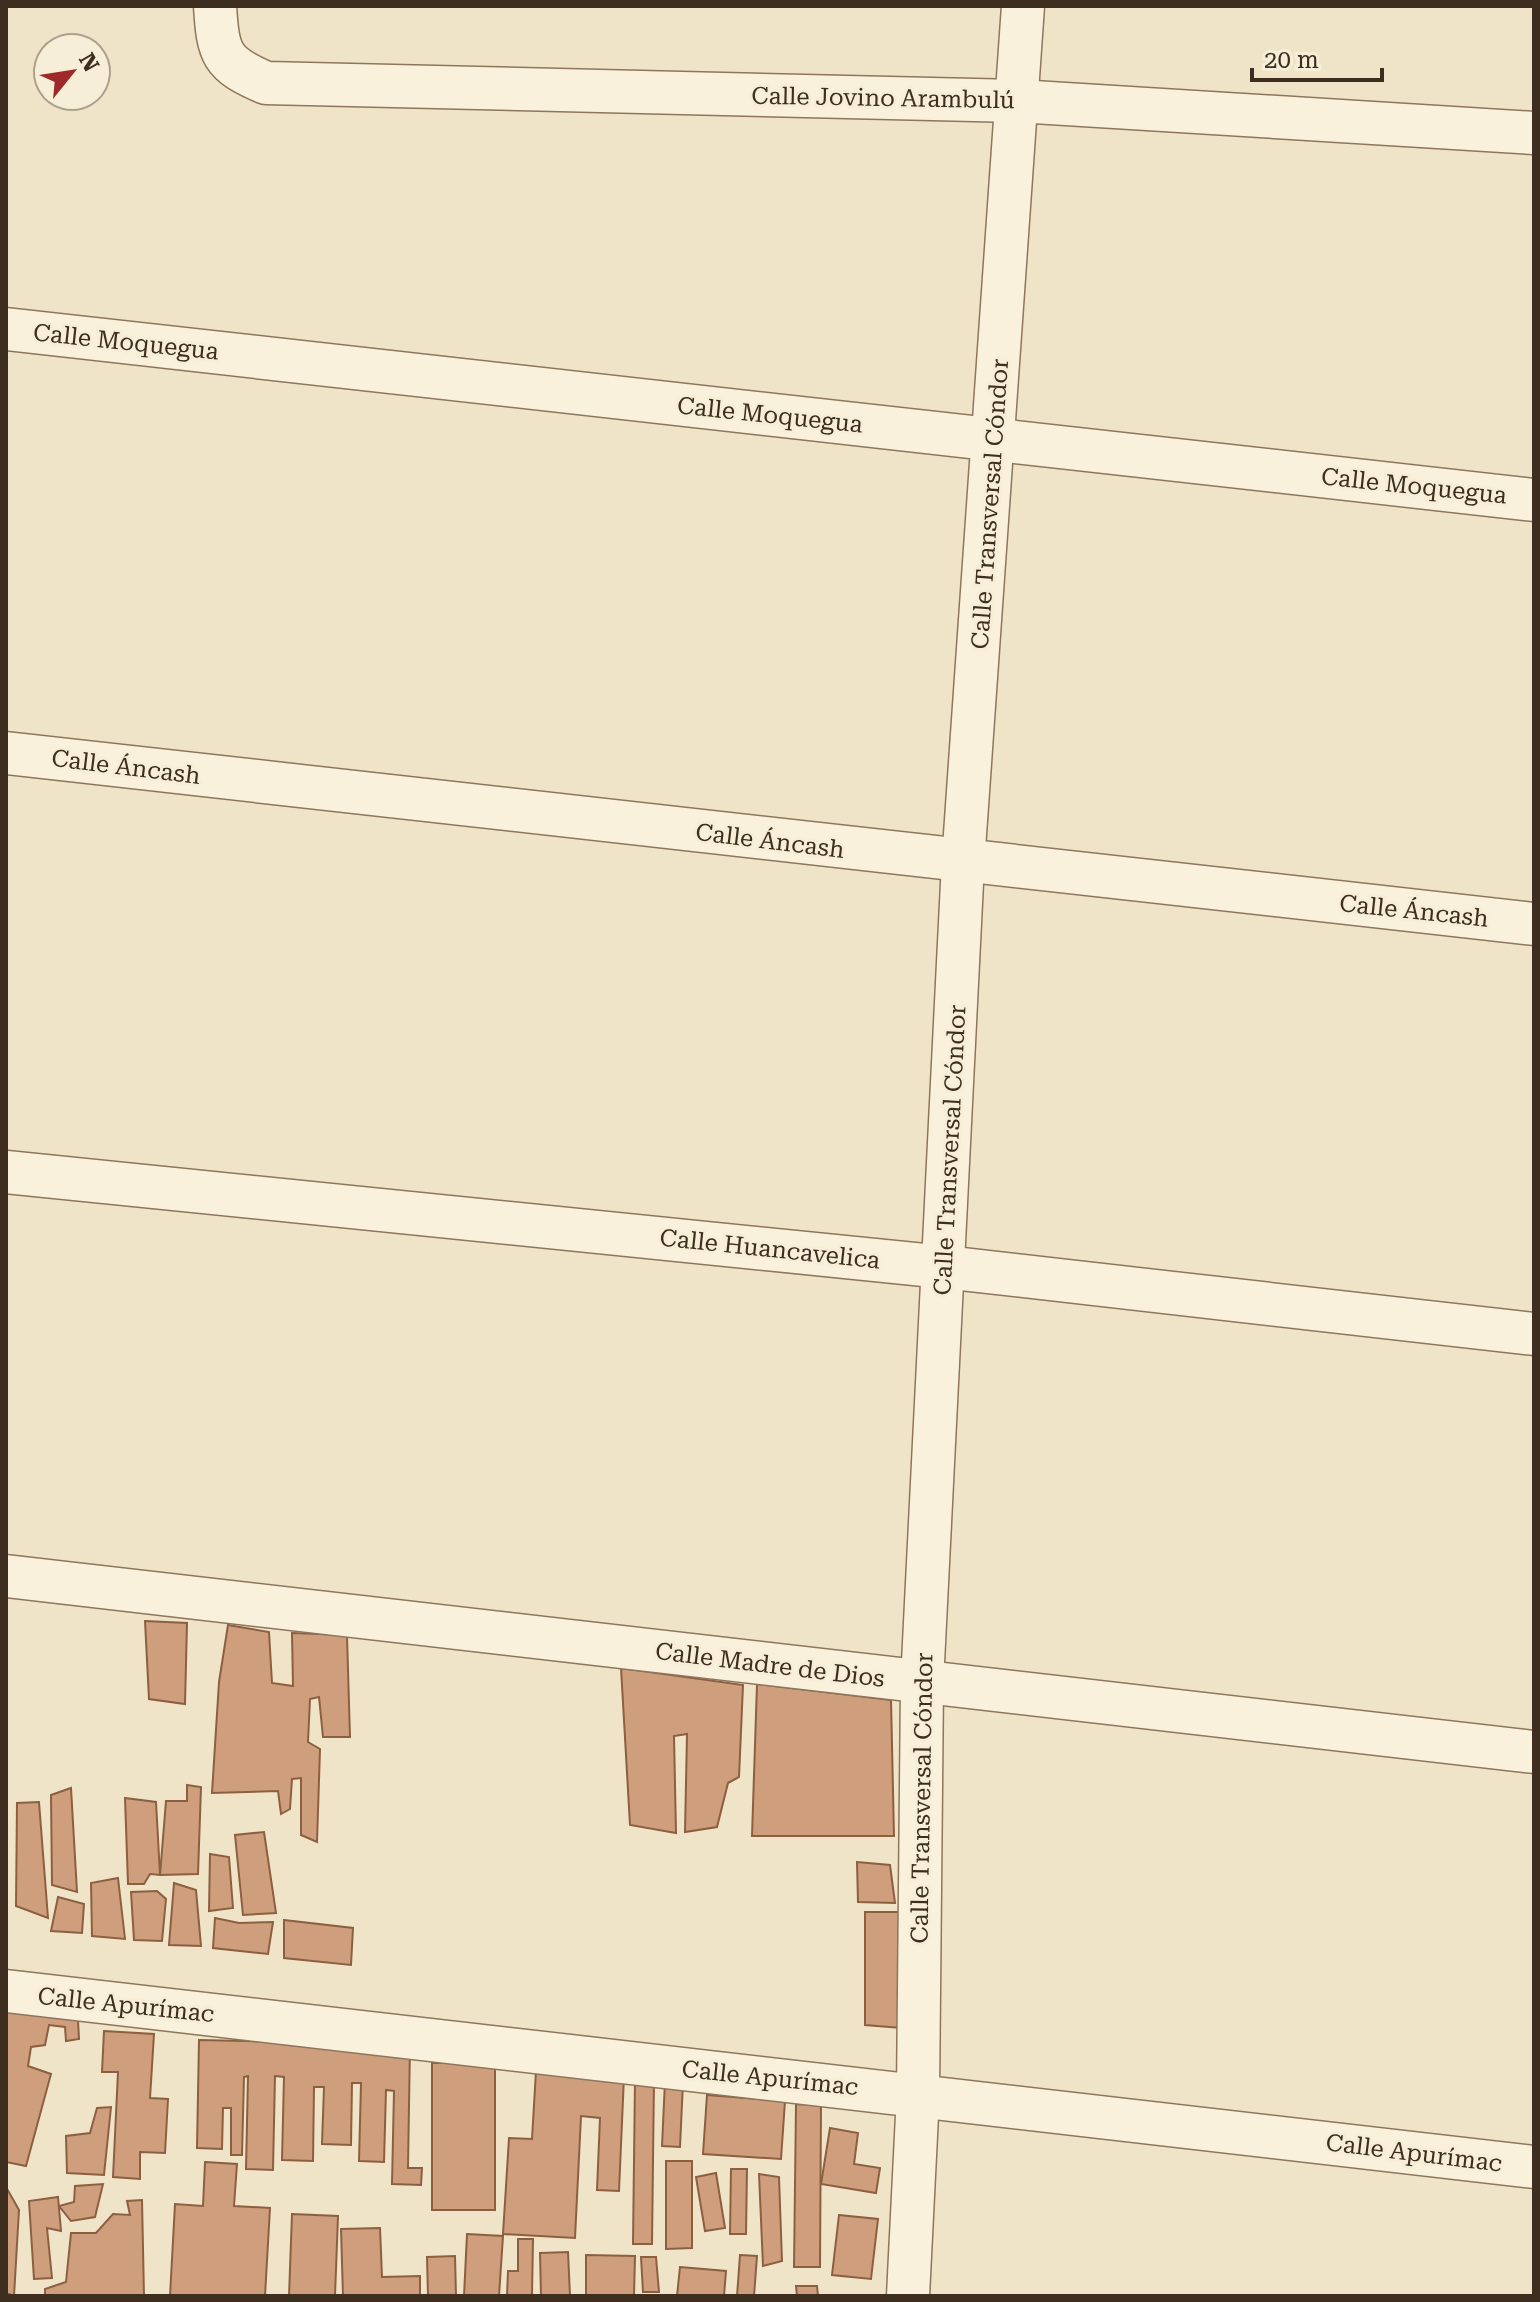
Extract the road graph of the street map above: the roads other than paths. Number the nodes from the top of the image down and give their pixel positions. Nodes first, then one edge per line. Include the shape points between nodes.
1 (215, 6) edge
2 (1023, 6) edge
3 (1017, 101) junction
4 (1534, 133) edge
5 (6, 329) edge
6 (995, 440) junction
7 (1534, 500) edge
8 (6, 753) edge
9 (963, 863) junction
10 (1534, 924) edge
11 (6, 1172) edge
12 (944, 1267) junction
13 (1534, 1334) edge
14 (6, 1576) edge
15 (922, 1683) junction
16 (1534, 1752) edge
17 (6, 1991) edge
18 (918, 2095) junction
19 (1534, 2167) edge
20 (908, 2296) edge

1 - 3 street, Calle Jovino Arambulú via 217,42 234,69 266,83
2 - 3 street, Calle Transversal Cóndor
3 - 4 street, Calle Jovino Arambulú
3 - 6 street, Calle Transversal Cóndor
5 - 6 street, Calle Moquegua
6 - 7 street, Calle Moquegua
6 - 9 street, Calle Transversal Cóndor
8 - 9 street, Calle Áncash
9 - 10 street, Calle Áncash
9 - 12 street, Calle Transversal Cóndor
11 - 12 street, Calle Huancavelica
12 - 13 street, Calle Huancavelica
12 - 15 street, Calle Transversal Cóndor
14 - 15 street, Calle Madre de Dios
15 - 16 street, Calle Madre de Dios
15 - 18 street, Calle Transversal Cóndor
17 - 18 street, Calle Apurímac
18 - 19 street, Calle Apurímac
18 - 20 street, Calle Transversal Cóndor

